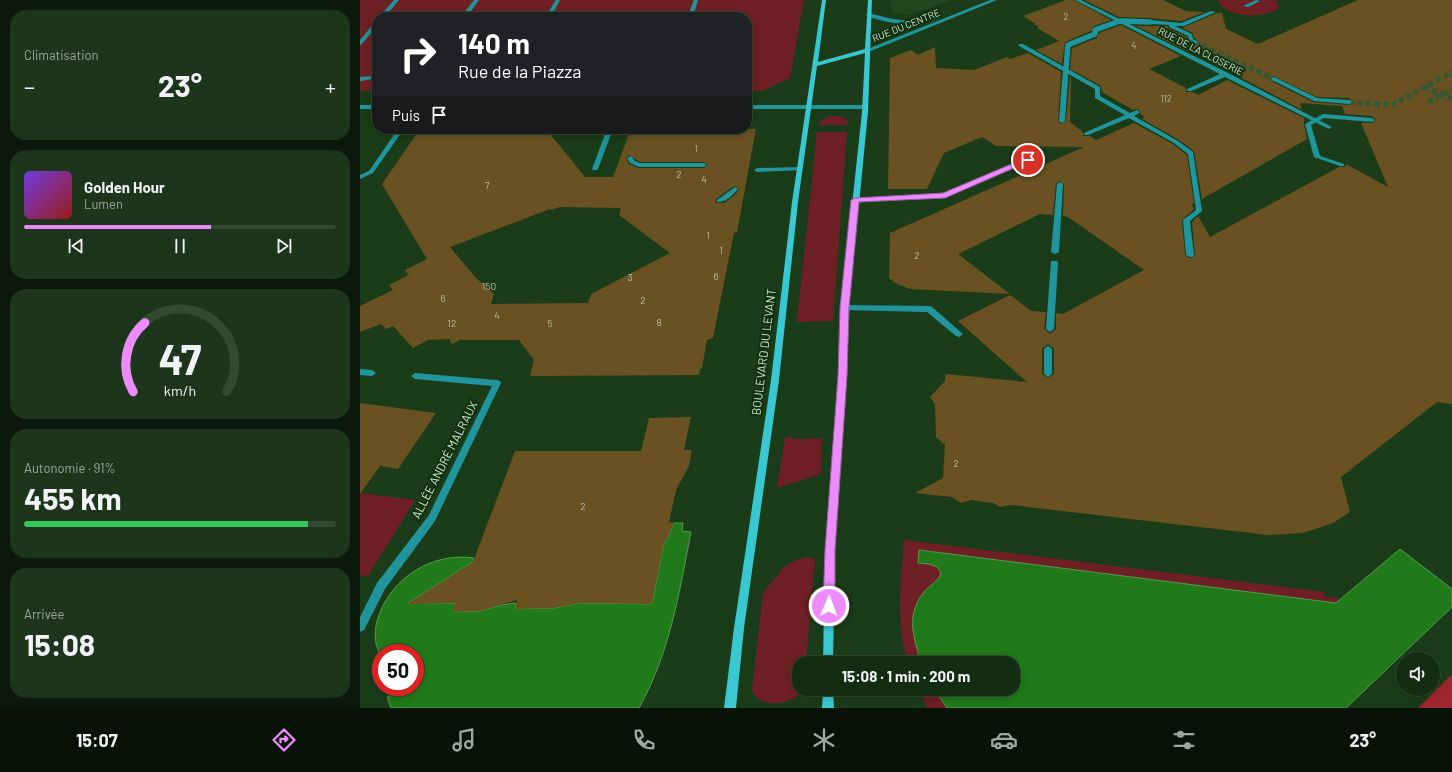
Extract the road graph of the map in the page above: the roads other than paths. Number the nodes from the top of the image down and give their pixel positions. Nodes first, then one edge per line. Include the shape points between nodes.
1 (397, 0) edge
2 (477, 0) edge
3 (558, 0) edge
4 (696, 0) edge
5 (824, 0) edge
6 (870, 0) edge
7 (995, 0) edge
8 (1077, 0) edge
9 (1255, 2) dead end
10 (1246, 3) edge
11 (386, 12) edge
12 (468, 12) edge
13 (551, 12) edge
14 (692, 12) edge
15 (1213, 12) dead end
16 (956, 14) junction
17 (869, 15) junction
18 (1168, 26) junction
19 (372, 29) edge
20 (1195, 42) tunnel mouth
21 (360, 43) edge
22 (1020, 45) dead end
23 (868, 50) junction
24 (814, 65) junction
25 (1226, 74) junction
26 (371, 78) dead end
27 (360, 79) edge
28 (1274, 79) tunnel mouth
29 (1189, 90) dead end
30 (1349, 102) tunnel mouth
31 (360, 107) edge
32 (372, 107) edge
33 (752, 107) edge
34 (808, 107) junction
35 (865, 107) junction
36 (1137, 112) dead end
37 (1129, 116) junction
38 (1315, 120) junction
39 (1372, 120) dead end
40 (1062, 121) dead end
41 (1329, 127) dead end
42 (398, 134) edge
43 (608, 134) edge
44 (1086, 134) dead end
45 (630, 158) dead end
46 (1028, 160) dead end
47 (704, 165) dead end
48 (1342, 165) dead end
49 (595, 169) dead end
50 (800, 169) junction
51 (757, 170) dead end
52 (360, 177) edge
53 (1060, 184) dead end
54 (735, 189) dead end
55 (855, 200) junction
56 (718, 201) dead end
57 (1055, 252) dead end
58 (1190, 255) dead end
59 (1054, 263) dead end
60 (845, 308) junction
61 (1050, 329) dead end
62 (959, 334) dead end
63 (1048, 349) dead end
64 (360, 372) edge
65 (372, 373) dead end
66 (1048, 374) dead end
67 (415, 376) dead end
68 (360, 627) edge
69 (828, 656) edge
70 (828, 696) edge
71 (730, 708) edge
72 (828, 708) edge

1 - 11 street
2 - 12 street
3 - 13 street
4 - 14 street
5 - 24 main road, BOULEVARD DU LEVANT
6 - 17 main road
7 - 16 street, RUE DU CENTRE
8 - 25 street, RUE DE LA CLOSERIE
9 - 10 street
15 - 18 street via 1182,25
16 - 17 street via 906,24 889,22
16 - 23 street, RUE DU CENTRE
17 - 23 main road
18 - 20 street via 1190,35 1191,40
18 - 40 street, bridge via 1120,21 1095,30 1095,34 1068,45
19 - 21 street
22 - 37 street via 1098,88 1097,98
23 - 24 main road
23 - 35 main road
24 - 34 main road, BOULEVARD DU LEVANT
25 - 29 street
25 - 38 street, RUE DE LA CLOSERIE
26 - 27 street
28 - 30 street via 1316,100
31 - 32 street
33 - 34 street
34 - 35 street
34 - 50 main road, BOULEVARD DU LEVANT
35 - 55 main road
36 - 37 street
37 - 44 street
37 - 58 street via 1191,153 1199,211 1186,220
38 - 39 street via 1323,116
38 - 41 street, RUE DE LA CLOSERIE
38 - 48 street via 1308,124 1317,157
42 - 52 street via 371,172
43 - 49 street
45 - 47 street via 639,165
46 - 55 street via 945,196
50 - 51 street
50 - 71 main road, BOULEVARD DU LEVANT via 794,202 775,380
53 - 57 street
54 - 56 street
55 - 60 main road
59 - 61 street
60 - 62 street via 929,309
60 - 69 main road via 843,376 830,550
63 - 66 street
64 - 65 street
67 - 68 street, ALLÉE ANDRÉ MALRAUX via 497,383 432,518 381,586
70 - 72 main road

